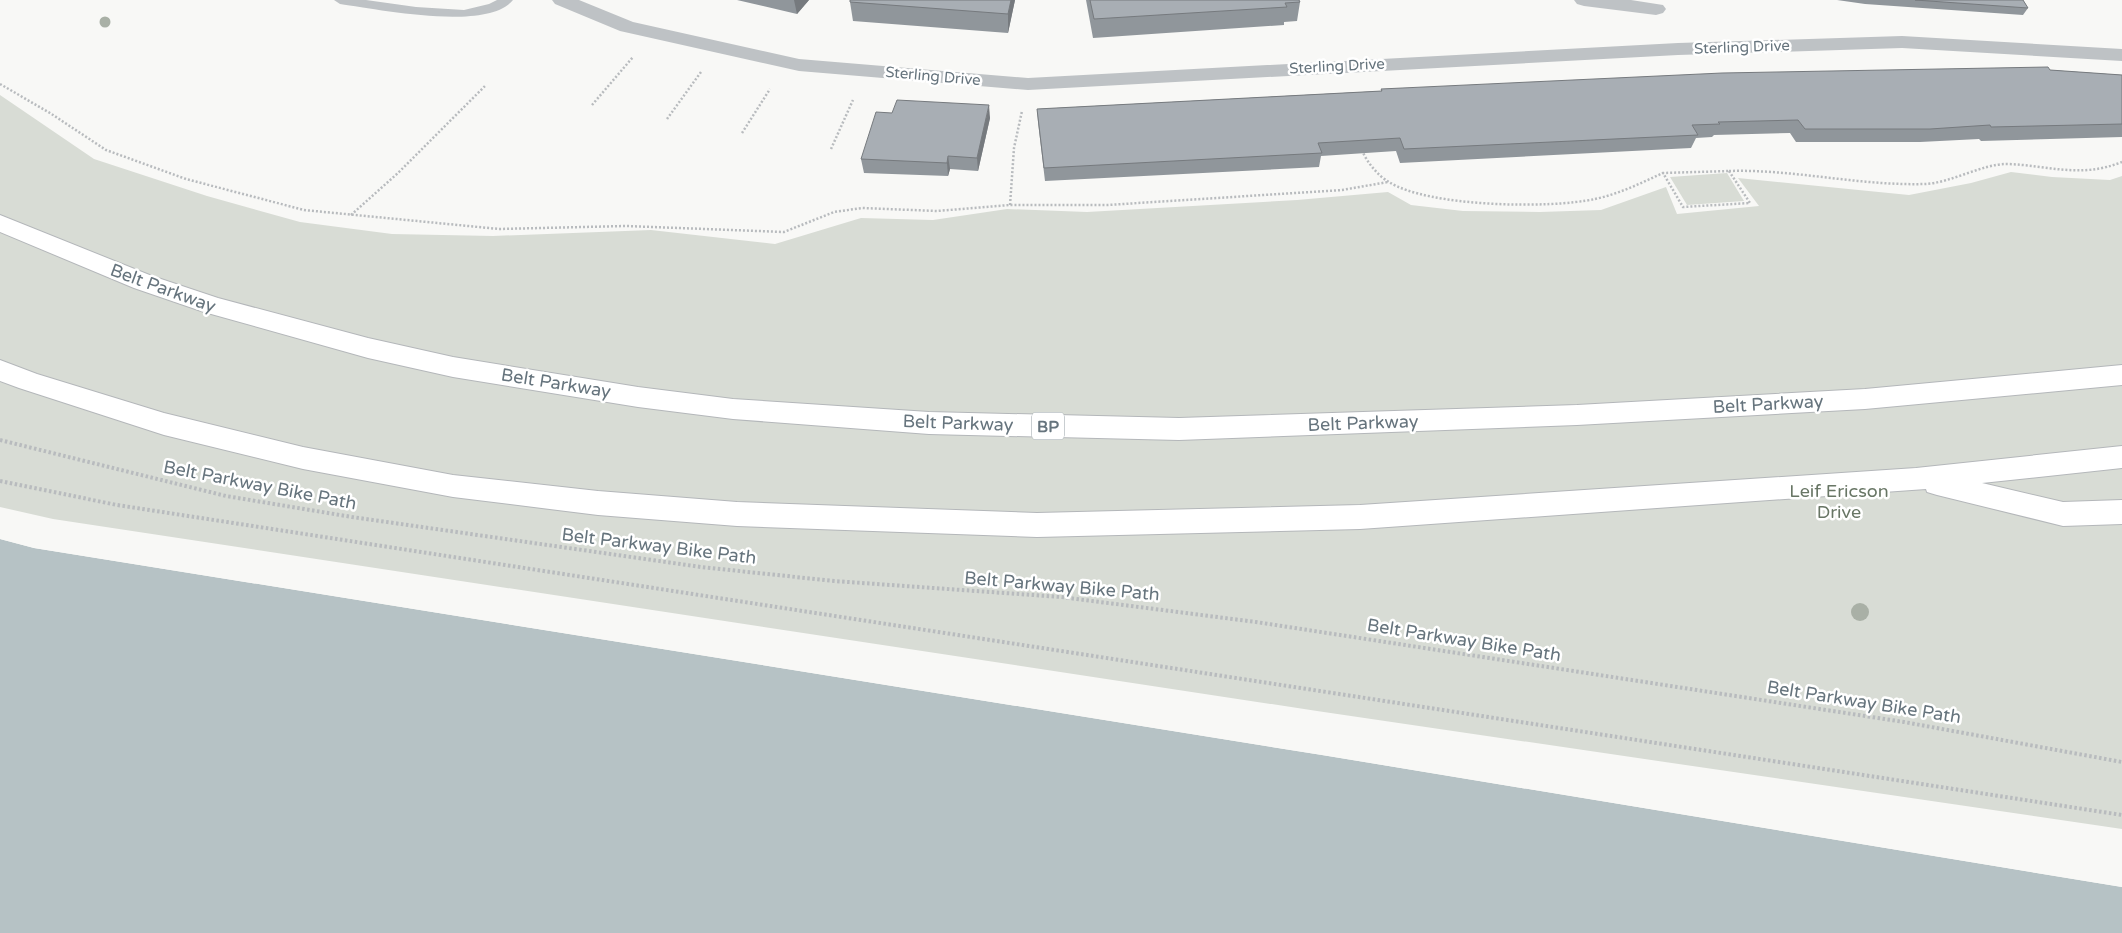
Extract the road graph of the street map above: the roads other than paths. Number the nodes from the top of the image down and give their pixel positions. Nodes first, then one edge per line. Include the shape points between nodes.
1 (340, 0) edge
2 (507, 0) edge
3 (562, 0) edge
4 (1584, 0) edge
5 (1664, 24) edge
6 (2122, 55) edge
7 (0, 223) edge
8 (0, 370) edge
9 (2122, 376) edge
10 (2122, 458) edge
11 (1916, 479) junction
12 (2122, 512) edge

1 - 2 lane via 464,14
3 - 5 street, Sterling Drive via 626,26 799,65 1028,84
4 - 5 street
5 - 6 street, Sterling Drive
7 - 9 highway, Belt Parkway / BP via 143,282 213,306 368,348 453,367 733,409 929,423 1179,429 1577,415 1865,399
8 - 11 highway via 164,424 303,458 453,486 598,503 737,514 1037,525 1360,517
10 - 11 highway
11 - 12 highway via 2063,514

